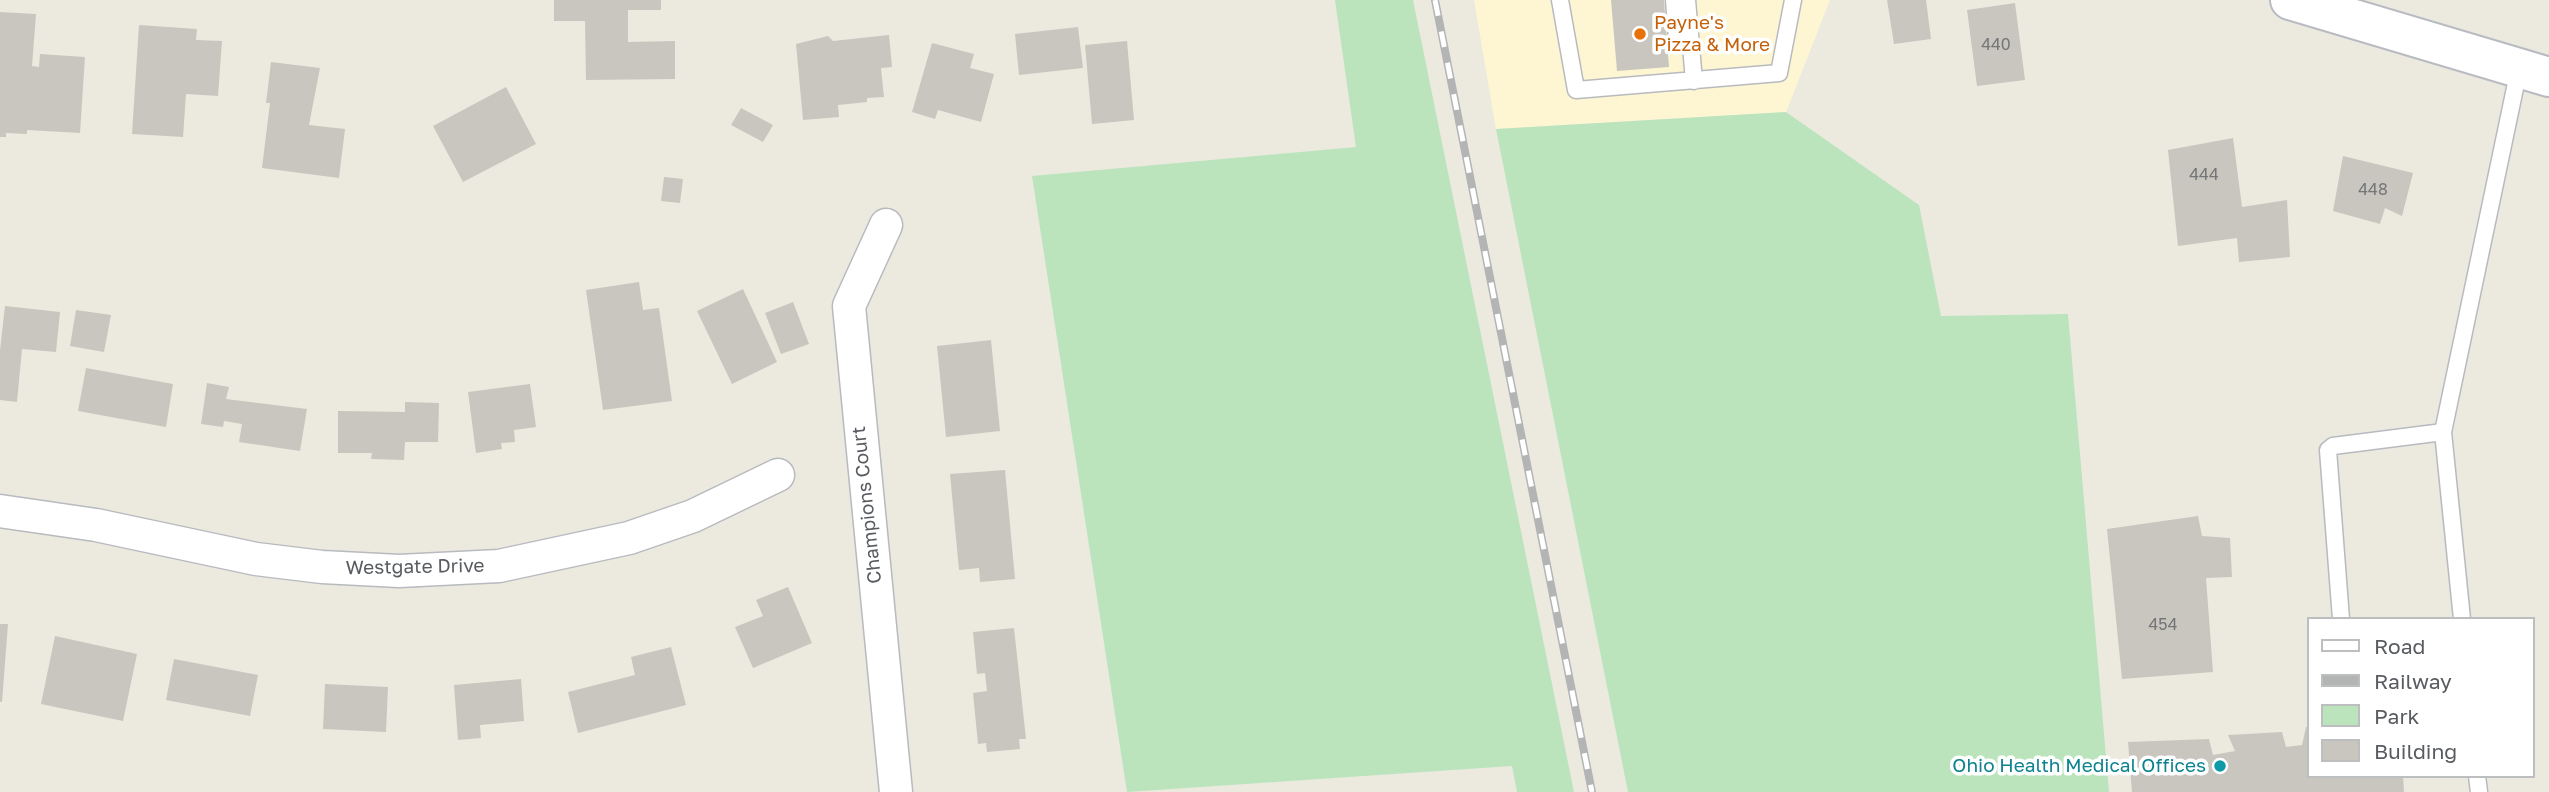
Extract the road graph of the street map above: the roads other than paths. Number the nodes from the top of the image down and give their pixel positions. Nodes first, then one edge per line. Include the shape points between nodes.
1 (1560, 0) edge
2 (1674, 0) edge
3 (1687, 0) edge
4 (1793, 0) edge
5 (2290, 0) edge
6 (1691, 50) junction
7 (2534, 73) edge
8 (1694, 80) junction
9 (886, 225) dead end
10 (2443, 432) junction
11 (778, 475) dead end
12 (0, 512) edge
13 (2341, 617) edge
14 (2462, 617) edge
15 (896, 792) edge

1 - 8 lane via 1576,90
2 - 6 lane via 1677,38
3 - 6 lane
4 - 8 lane via 1779,73
5 - 7 main road
6 - 8 lane
7 - 10 lane
9 - 15 street, Champions Court via 849,306
10 - 13 lane via 2328,450
10 - 14 lane
11 - 12 street, Westgate Drive via 693,516 629,538 499,566 399,571 256,559 96,525

